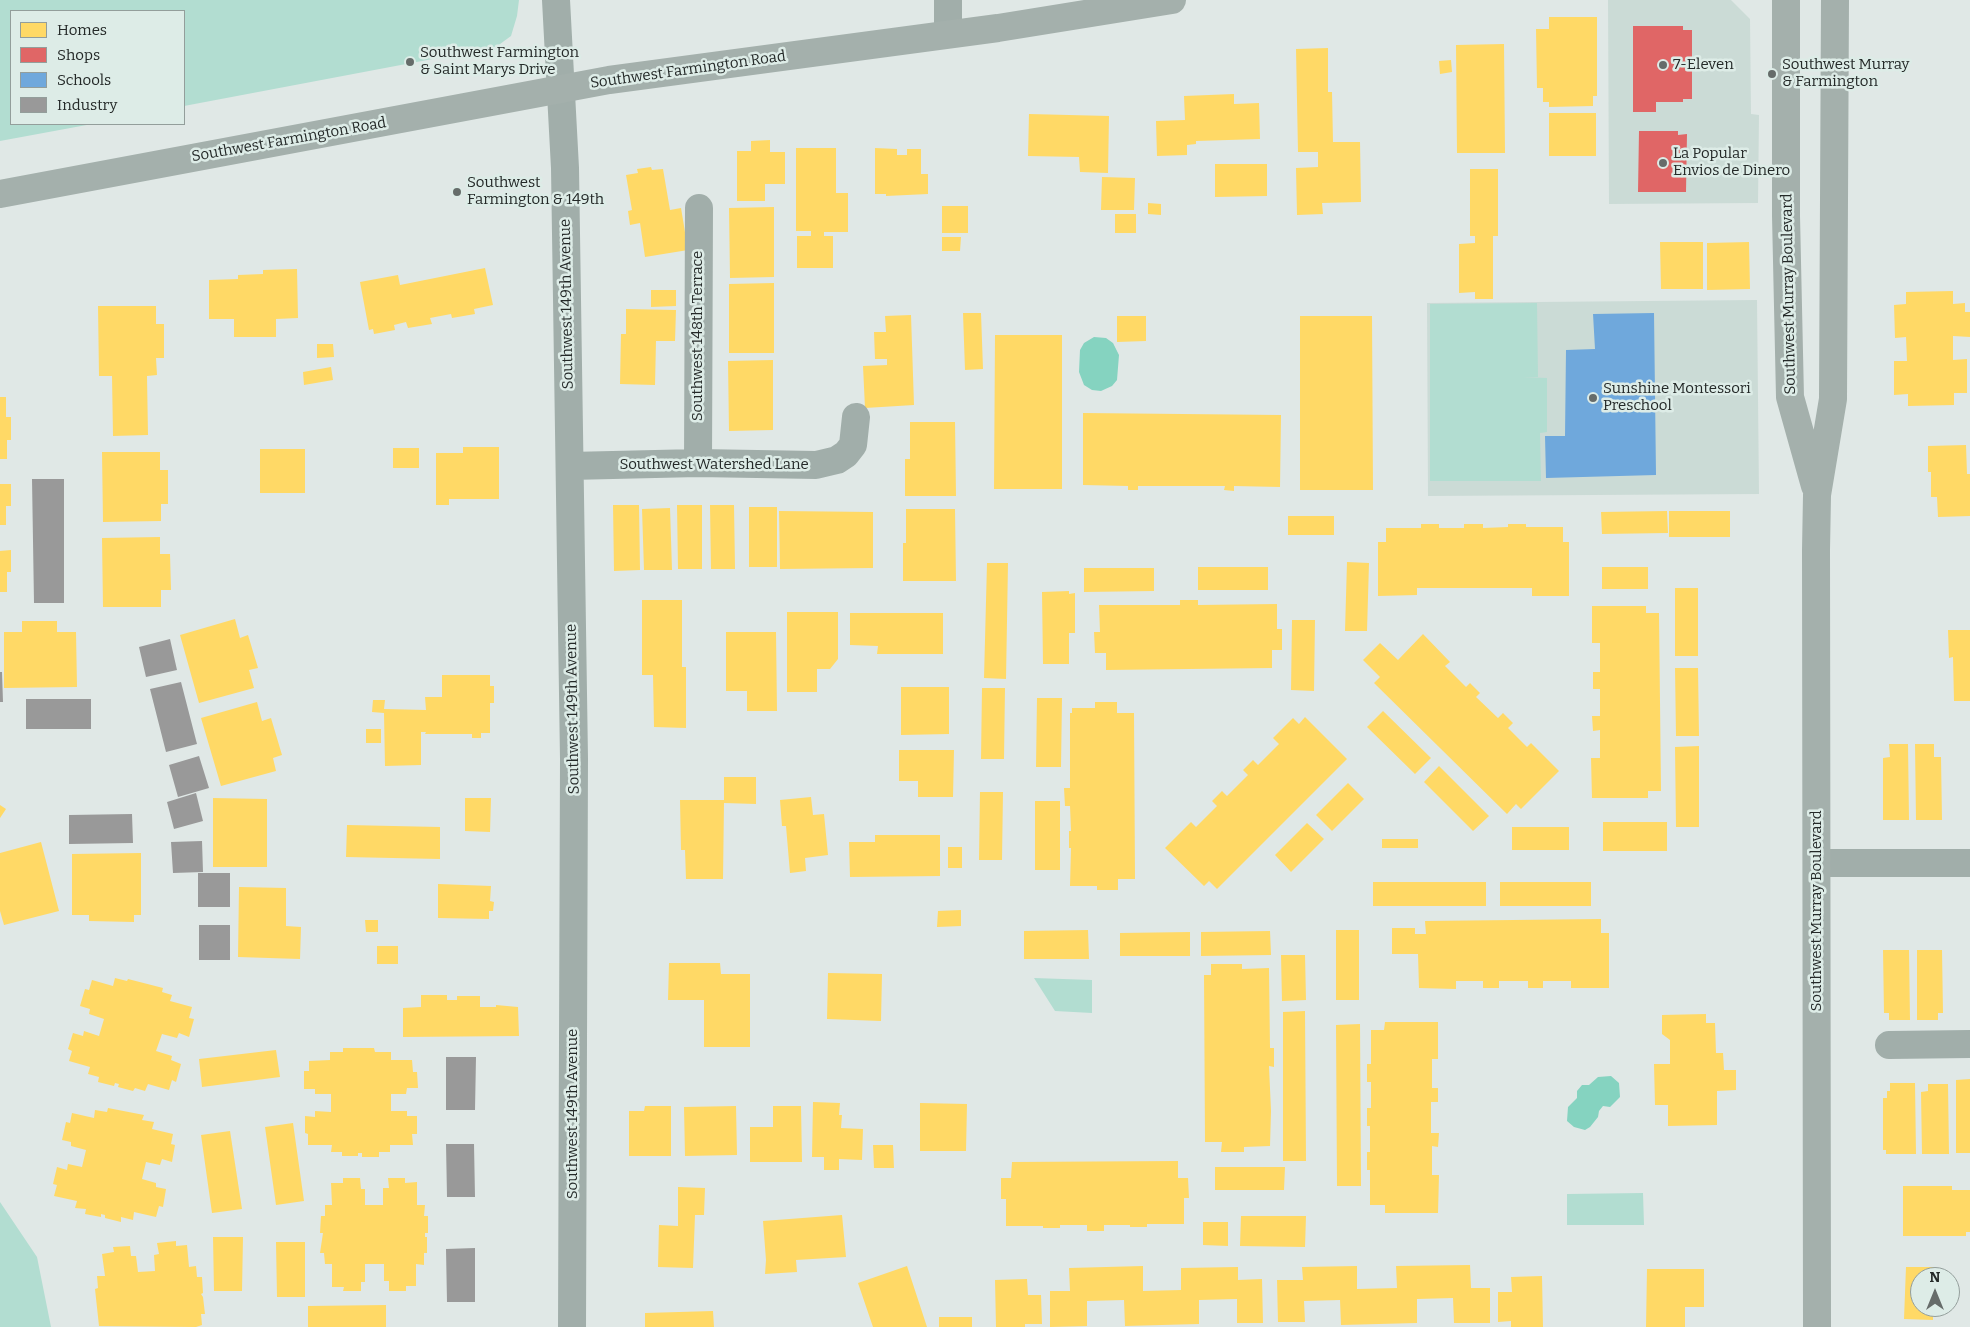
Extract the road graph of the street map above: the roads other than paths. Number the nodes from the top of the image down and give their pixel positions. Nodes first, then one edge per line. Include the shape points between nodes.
1 (556, 0) edge
2 (948, 0) edge
3 (1172, 0) edge
4 (1786, 0) edge
5 (1835, 0) edge
6 (948, 33) junction
7 (560, 91) junction
8 (0, 194) edge
9 (699, 208) dead end
10 (856, 417) dead end
11 (698, 463) junction
12 (570, 466) junction
13 (1817, 495) junction
14 (1817, 863) junction
15 (1970, 863) edge
16 (1970, 1044) edge
17 (1889, 1045) dead end
18 (572, 1327) edge
19 (1817, 1327) edge

1 - 7 street, Southwest 149th Avenue
2 - 6 street
3 - 6 main road, Southwest Farmington Road
4 - 13 main road, Southwest Murray Boulevard via 1790,396
5 - 13 main road, Southwest Murray Boulevard via 1832,399
6 - 7 main road, Southwest Farmington Road via 609,80
7 - 8 main road, Southwest Farmington Road
7 - 12 street, Southwest 149th Avenue via 565,168
9 - 11 street, Southwest 148th Terrace
10 - 11 street, Southwest Watershed Lane via 853,445 836,460 816,465
11 - 12 street, Southwest Watershed Lane
12 - 18 street, Southwest 149th Avenue via 574,758
13 - 14 main road, Southwest Murray Boulevard
14 - 15 street
14 - 19 main road, Southwest Murray Boulevard
16 - 17 street

